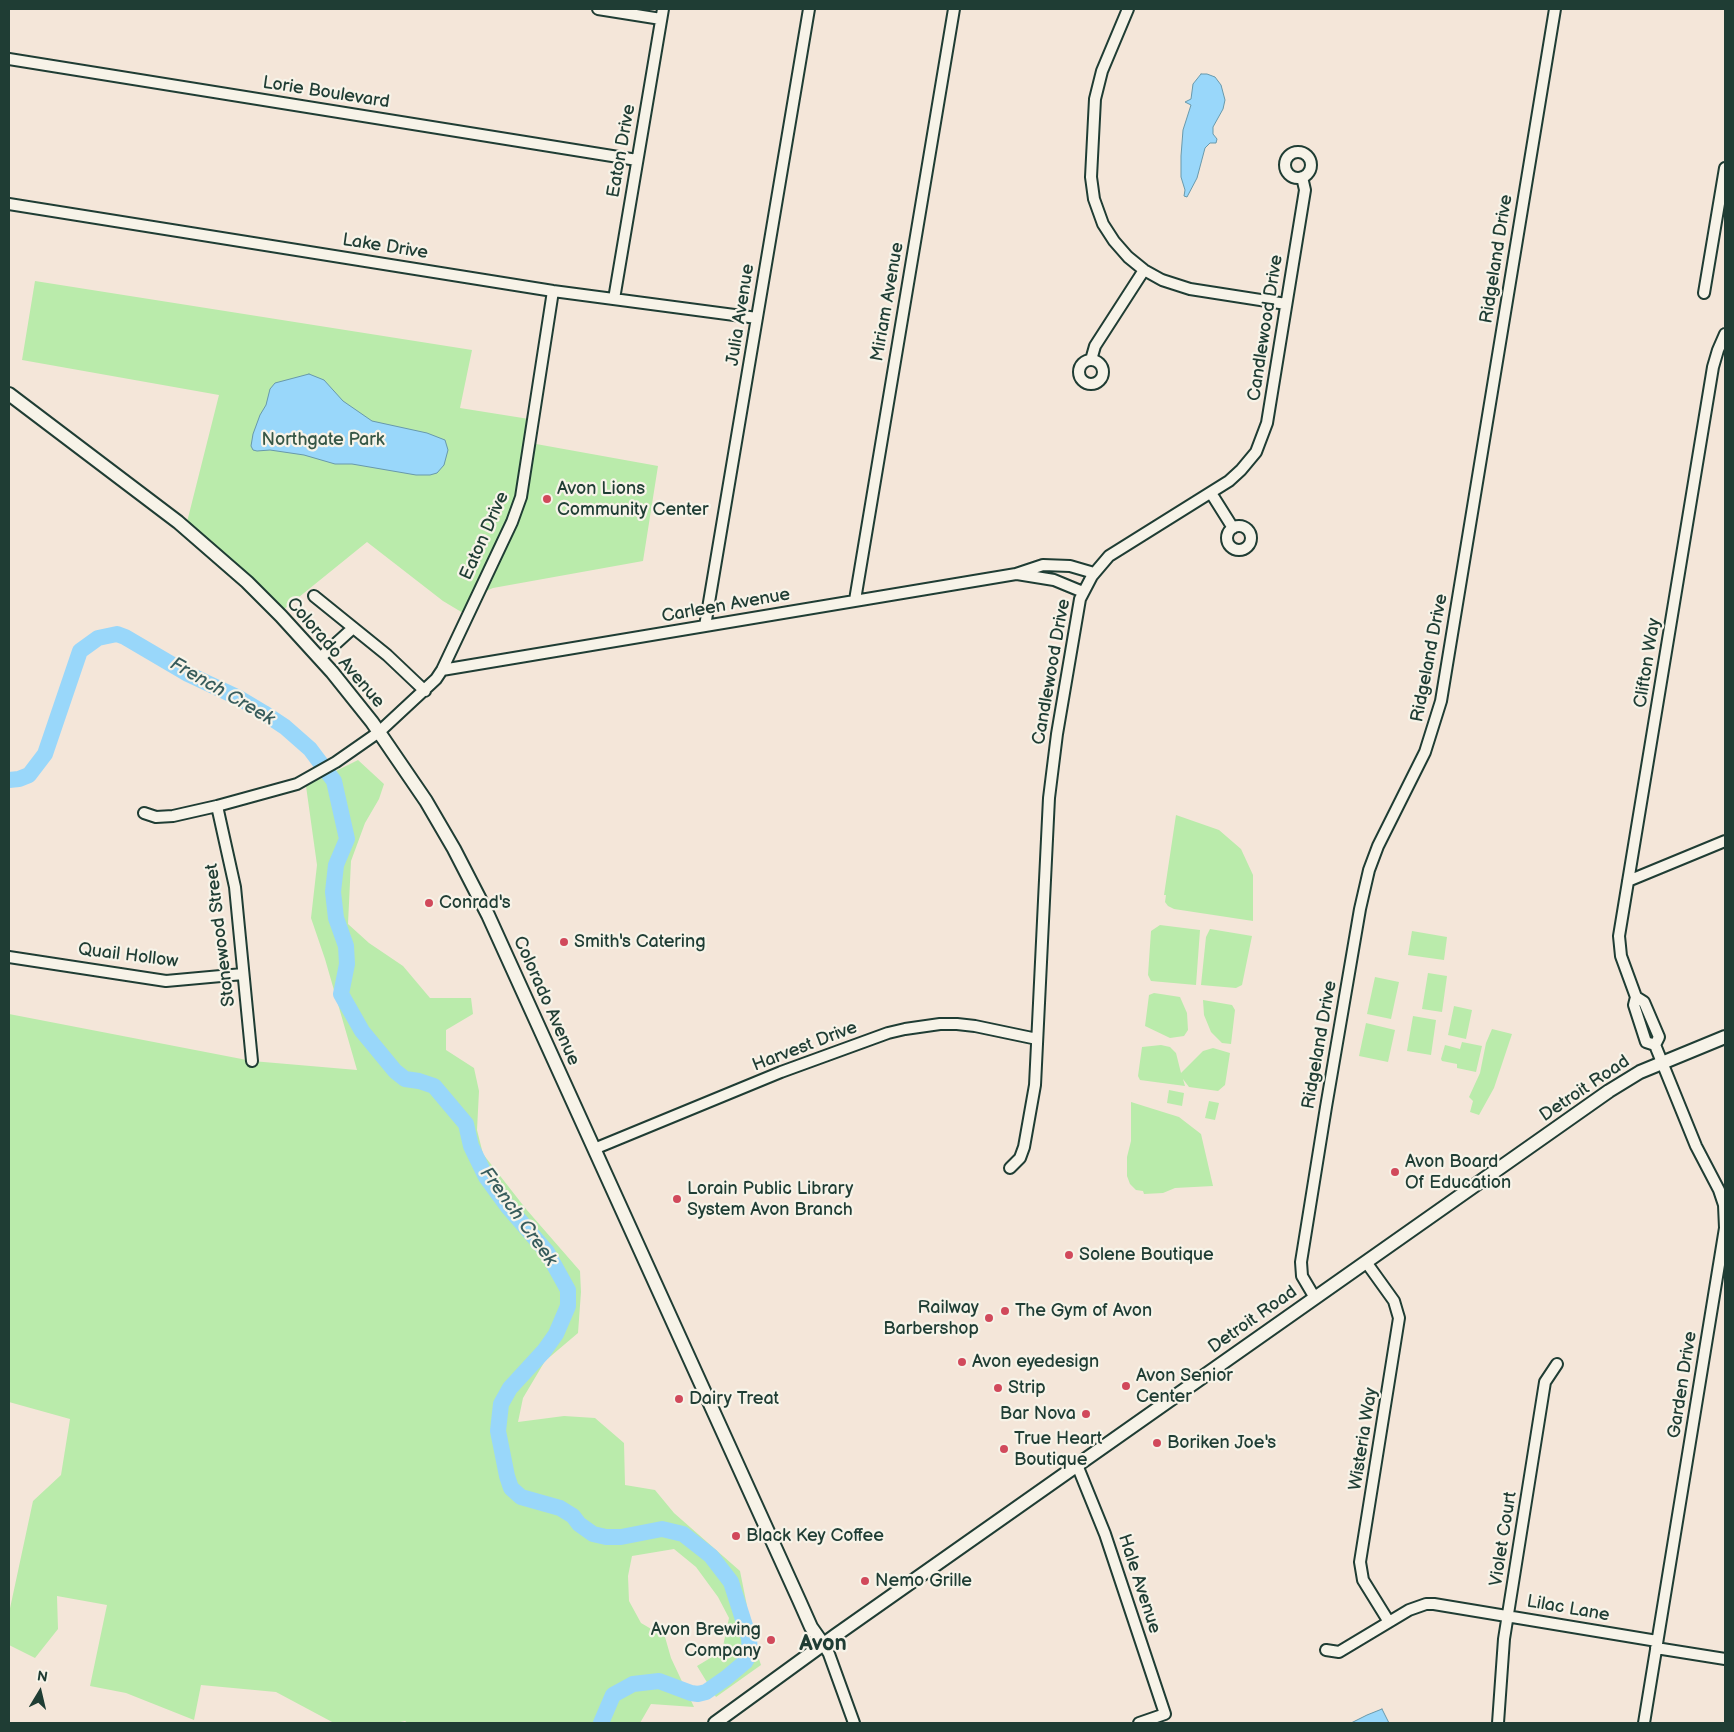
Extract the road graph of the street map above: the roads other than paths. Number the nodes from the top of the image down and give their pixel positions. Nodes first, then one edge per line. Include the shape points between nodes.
1 (598, 9) edge
2 (809, 9) edge
3 (954, 9) edge
4 (1128, 9) edge
5 (1555, 9) edge
6 (662, 14) edge
7 (9, 59) edge
8 (637, 160) junction
9 (1725, 168) edge
10 (1302, 177) dead end
11 (9, 204) edge
12 (1722, 210) edge
13 (1144, 270) junction
14 (553, 291) junction
15 (1704, 293) dead end
16 (614, 299) junction
17 (1286, 304) junction
18 (757, 318) junction
19 (1725, 334) edge
20 (1091, 360) dead end
21 (9, 394) edge
22 (1211, 492) junction
23 (1233, 528) dead end
24 (1094, 572) junction
25 (1016, 574) junction
26 (1083, 592) junction
27 (314, 596) dead end
28 (854, 600) junction
29 (705, 626) junction
30 (353, 628) junction
31 (320, 658) junction
32 (442, 670) junction
33 (425, 691) junction
34 (380, 732) junction
35 (217, 806) junction
36 (144, 813) dead end
37 (1725, 841) edge
38 (1628, 881) junction
39 (9, 956) edge
40 (243, 974) junction
41 (1725, 1037) edge
42 (1038, 1039) junction
43 (252, 1061) dead end
44 (1662, 1063) junction
45 (594, 1149) junction
46 (1010, 1168) dead end
47 (1722, 1190) edge
48 (1366, 1262) junction
49 (1314, 1298) junction
50 (1557, 1364) dead end
51 (1077, 1465) junction
52 (1508, 1616) junction
53 (1389, 1622) junction
54 (823, 1644) junction
55 (1657, 1644) junction
56 (1326, 1650) dead end
57 (1725, 1659) edge
58 (714, 1723) edge
59 (854, 1723) edge
60 (1139, 1723) edge
61 (1498, 1723) edge
62 (1644, 1723) edge

1 - 6 street
2 - 18 street, Julia Avenue
3 - 28 street, Miriam Avenue
4 - 13 street via 1097,88 1091,177 1094,199 1103,224 1121,250
5 - 49 street, Ridgeland Drive via 1441,701 1425,752 1378,846 1360,909 1302,1255 1302,1276
6 - 8 street, Eaton Drive
7 - 8 street, Lorie Boulevard
8 - 16 street, Eaton Drive
9 - 12 street
10 - 17 street, Candlewood Drive via 1305,190
11 - 14 street, Lake Drive
12 - 15 street
13 - 17 street via 1190,289
13 - 20 street via 1094,346
14 - 16 street, Lake Drive
14 - 32 street, Eaton Drive via 521,497
16 - 18 street, Lake Drive
17 - 22 street, Candlewood Drive via 1262,438 1256,452 1241,470
18 - 29 street, Julia Avenue
19 - 38 street, Clifton Way via 1713,367
21 - 31 main road, Colorado Avenue via 212,550
22 - 23 street
22 - 24 street, Candlewood Drive via 1116,551
24 - 25 street, Carleen Avenue via 1050,565
24 - 26 street, Candlewood Drive
25 - 26 street, Carleen Avenue via 1054,580
25 - 28 street, Carleen Avenue
26 - 42 street, Candlewood Drive via 1050,790
27 - 30 street
28 - 29 street, Carleen Avenue
29 - 32 street, Carleen Avenue
30 - 31 street
30 - 33 street
31 - 34 main road, Colorado Avenue
32 - 33 street, Eaton Drive
33 - 34 street, Eaton Drive
34 - 35 street, Eaton Drive via 336,762 286,788
34 - 45 main road, Colorado Avenue via 426,801 476,890
35 - 36 street, Eaton Drive via 167,817
35 - 40 street, Stonewood Street via 235,882
37 - 38 street
38 - 44 street, Clifton Way via 1619,946 1636,997 1634,1004 1646,1042 1655,1045
39 - 40 street, Quail Hollow via 166,980
40 - 43 street, Stonewood Street
41 - 44 main road, Detroit Road
42 - 45 street, Harvest Drive via 957,1024 888,1033 781,1072
42 - 46 street, Candlewood Drive via 1027,1137 1022,1153
44 - 47 street, Garden Drive via 1696,1146
44 - 48 main road, Detroit Road via 1609,1090
45 - 54 main road, Colorado Avenue via 807,1618
47 - 55 street, Garden Drive via 1725,1228
48 - 49 main road, Detroit Road
48 - 53 street, Wisteria Way via 1394,1301 1399,1318 1360,1562 1363,1580
49 - 51 main road, Detroit Road
50 - 52 street, Violet Court via 1545,1382
51 - 54 main road, Detroit Road
51 - 60 street, Hale Avenue via 1105,1534 1165,1714
52 - 53 street, Lilac Lane via 1426,1604 1416,1606
52 - 55 street, Lilac Lane
52 - 61 street, Violet Court
53 - 56 street, Lilac Lane via 1339,1652
54 - 58 main road, Detroit Road
54 - 59 street
55 - 57 street, Lilac Lane
55 - 62 street, Garden Drive

